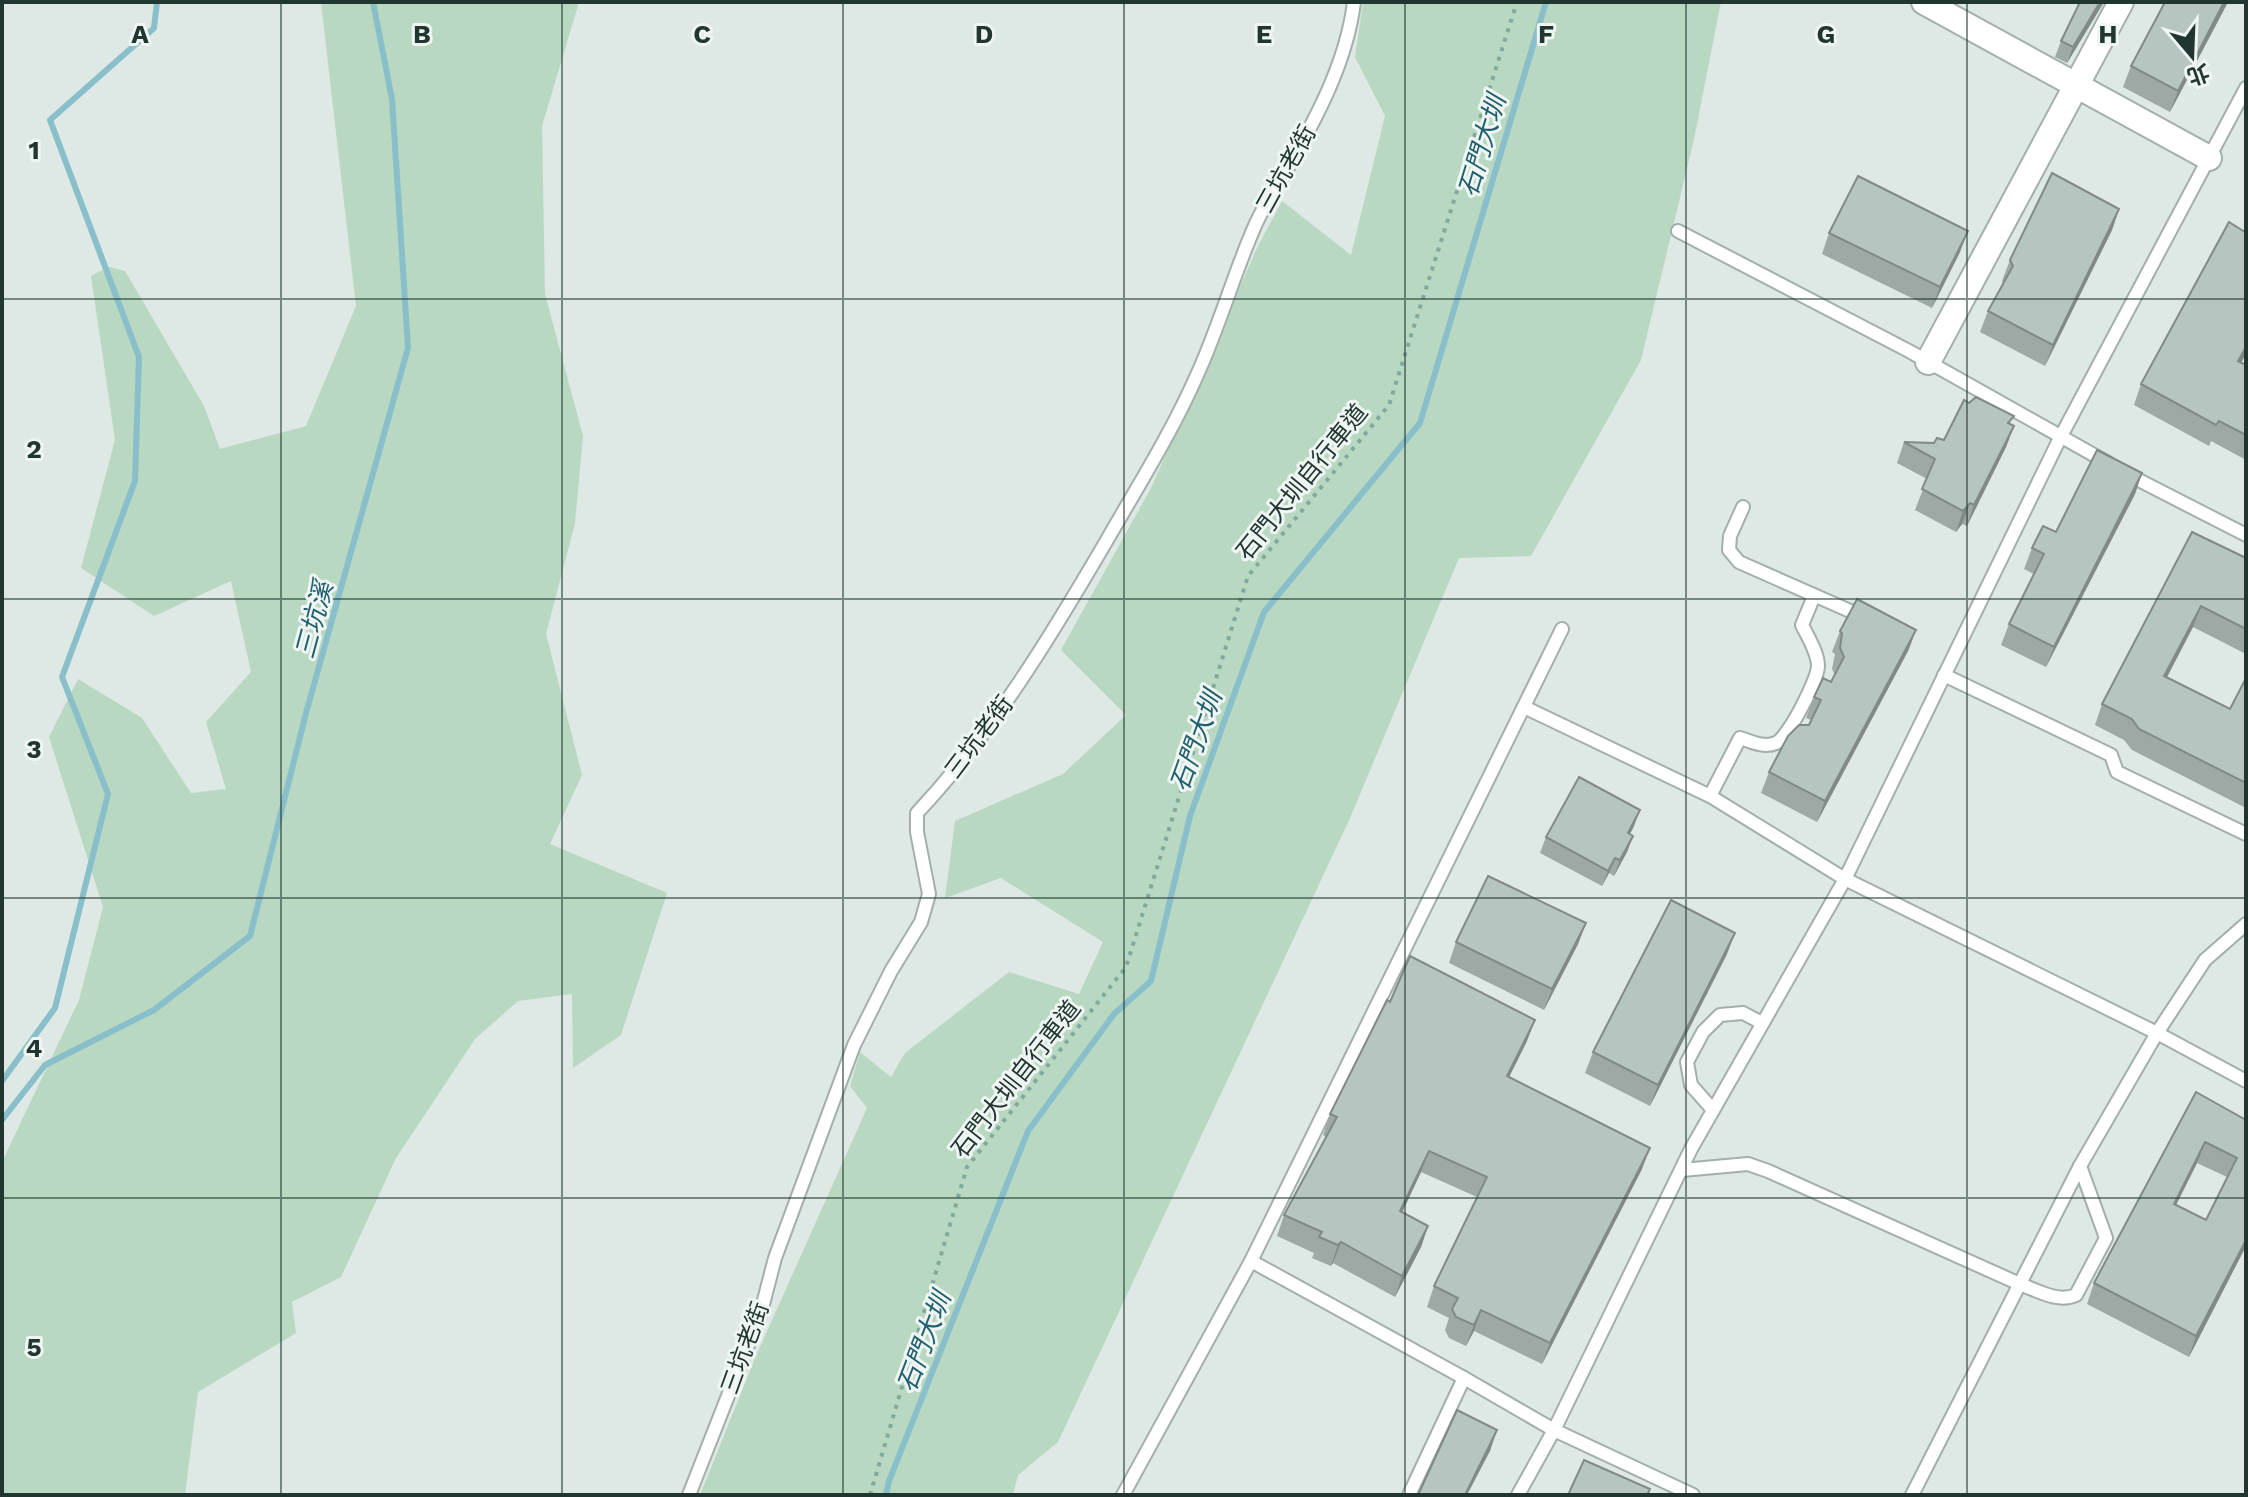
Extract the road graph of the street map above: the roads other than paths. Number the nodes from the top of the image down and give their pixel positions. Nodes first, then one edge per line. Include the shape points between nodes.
1 (1354, 2) edge
2 (1924, 2) edge
3 (2121, 2) edge
4 (2076, 85) junction
5 (2246, 88) edge
6 (2209, 158) junction
7 (1678, 231) dead end
8 (1928, 362) junction
9 (2060, 438) junction
10 (1743, 507) dead end
11 (2246, 535) edge
12 (1814, 596) junction
13 (1885, 626) edge
14 (1562, 629) dead end
15 (1944, 675) junction
16 (1524, 707) junction
17 (1710, 796) junction
18 (2246, 834) edge
19 (1845, 879) junction
20 (2246, 924) edge
21 (1762, 1023) junction
22 (2157, 1033) junction
23 (2246, 1081) edge
24 (1713, 1110) junction
25 (2080, 1166) junction
26 (1682, 1170) junction
27 (1251, 1261) junction
28 (2022, 1285) junction
29 (1464, 1378) junction
30 (1554, 1430) junction
31 (689, 1495) edge
32 (1123, 1495) edge
33 (1409, 1495) edge
34 (1518, 1495) edge
35 (1693, 1495) edge
36 (1912, 1495) edge

1 - 31 lane, 三坑老街 via 1333,80 1254,226 1217,329 1164,442 1048,642 917,813 929,894 921,922 854,1045 775,1258 761,1312
2 - 4 street
3 - 4 street
4 - 6 street
4 - 8 street
5 - 6 lane
6 - 9 lane
7 - 8 lane
8 - 9 lane
9 - 11 lane
9 - 15 lane
10 - 12 lane via 1729,550 1739,562
12 - 13 lane
12 - 17 lane via 1802,625 1818,665 1785,737 1761,745 1740,738
14 - 16 lane
15 - 18 lane via 2111,755 2117,772
15 - 19 lane
16 - 17 lane
16 - 27 lane
17 - 19 lane
19 - 21 lane
19 - 22 lane
20 - 22 lane via 2205,960
21 - 24 lane
21 - 24 lane via 1743,1013 1720,1015 1703,1032 1687,1062 1691,1085
22 - 23 lane
22 - 25 lane
24 - 26 lane
25 - 28 lane
25 - 28 lane via 2105,1244 2076,1295 2057,1298
26 - 28 lane via 1748,1164
26 - 30 lane
27 - 29 lane
27 - 32 lane
28 - 36 lane
29 - 30 lane
29 - 33 lane
30 - 34 lane
30 - 35 lane

